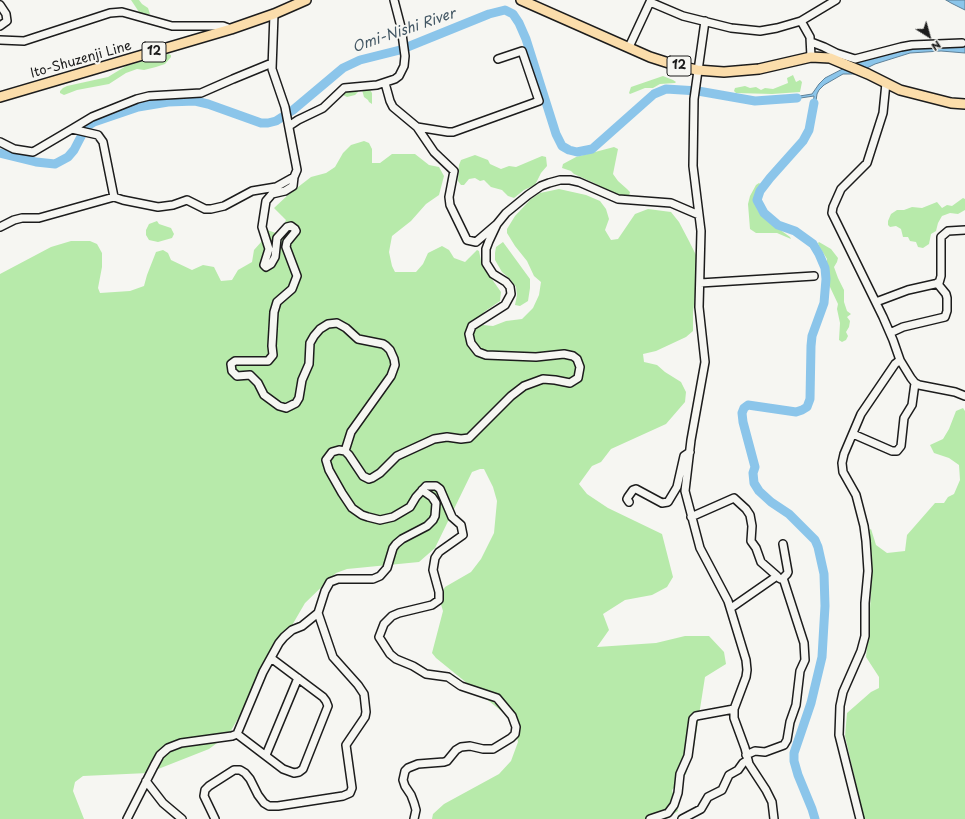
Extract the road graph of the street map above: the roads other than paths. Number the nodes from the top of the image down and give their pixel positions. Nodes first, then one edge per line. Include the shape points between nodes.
1 (306, 0) edge
2 (394, 0) edge
3 (521, 0) edge
4 (836, 0) edge
5 (649, 1) edge
6 (535, 3) edge
7 (0, 4) edge
8 (274, 14) junction
9 (705, 21) junction
10 (801, 21) junction
11 (0, 26) edge
12 (231, 29) junction
13 (0, 40) edge
14 (811, 42) junction
15 (962, 43) dead end
16 (628, 47) junction
17 (810, 57) junction
18 (498, 59) dead end
19 (272, 63) junction
20 (698, 70) junction
21 (385, 83) junction
22 (886, 83) junction
23 (0, 97) edge
24 (965, 104) edge
25 (288, 124) junction
26 (417, 127) junction
27 (74, 129) junction
28 (0, 142) edge
29 (294, 177) junction
30 (114, 197) junction
31 (699, 215) junction
32 (497, 224) junction
33 (0, 227) edge
34 (965, 230) edge
35 (814, 276) dead end
36 (700, 283) junction
37 (937, 283) junction
38 (876, 302) junction
39 (890, 333) junction
40 (900, 360) junction
41 (915, 383) junction
42 (965, 396) edge
43 (852, 434) junction
44 (345, 451) junction
45 (690, 452) junction
46 (422, 490) junction
47 (628, 502) dead end
48 (691, 517) junction
49 (782, 544) dead end
50 (780, 577) junction
51 (731, 608) junction
52 (318, 613) junction
53 (271, 658) junction
54 (298, 678) junction
55 (734, 709) junction
56 (237, 734) junction
57 (266, 755) junction
58 (747, 757) junction
59 (146, 781) junction
60 (127, 819) edge
61 (182, 819) edge
62 (215, 819) edge
63 (414, 819) edge
64 (650, 819) edge
65 (682, 819) edge
66 (774, 819) edge
67 (860, 819) edge

1 - 8 main road, Ito-Shuzenji Line / 12
2 - 21 street via 403,41 404,66 399,76
3 - 6 main road, 12
4 - 10 street
5 - 9 street via 683,16
5 - 16 street
6 - 16 main road, 12
7 - 11 street via 7,21
8 - 12 main road, Ito-Shuzenji Line / 12
8 - 19 street
9 - 10 street via 732,28 760,31
9 - 20 street
10 - 14 street
12 - 13 street via 223,26 172,26 122,12 110,13 24,41
12 - 23 main road, Ito-Shuzenji Line / 12
14 - 15 street via 855,59 901,46
14 - 17 street
16 - 20 main road, 12 via 675,65
17 - 20 main road, 12 via 754,70
17 - 22 main road, 12 via 830,58
18 - 26 street via 522,51 539,102 453,132
19 - 25 street
19 - 27 street via 201,93 137,99 92,117
20 - 31 street via 694,99 693,166
21 - 25 street via 344,88 323,108
21 - 26 street via 393,107
22 - 24 main road, 12 via 924,97 952,104
22 - 38 street via 883,113 867,163 841,189 832,213
25 - 29 street via 297,170
26 - 32 street via 434,152 454,171 450,205 467,240 476,242
27 - 28 street via 33,152 14,149
27 - 30 street via 94,133 103,142
29 - 30 street via 276,187 252,191 211,209 205,209 187,200 158,207
29 - 44 street via 289,189 268,197 262,222 268,249 264,262 266,267 275,257 280,234 289,226 296,232 286,244 297,276 292,288 277,302 274,312 273,355 268,361 235,361 231,364 232,372 237,376 250,375 264,395 286,408 296,403 299,398 302,380 309,364 310,343 320,329 328,324 337,323 358,339 386,346 390,350 395,366 391,376 351,432
30 - 33 street via 39,218 18,219
31 - 32 street via 671,203 618,199 579,182 560,180 541,186 528,195
31 - 36 street
32 - 44 street via 486,249 486,263 493,274 506,282 511,294 505,305 472,326 469,334 471,343 478,352 486,355 573,356 580,367 578,378 570,383 543,379 524,386 469,438 434,438 397,456 370,479 363,476
34 - 37 street via 948,231 941,237 941,276
35 - 36 street
36 - 45 street via 705,362
37 - 38 street via 897,293
37 - 39 street via 947,298 945,316
38 - 39 street
39 - 40 street
40 - 41 street
40 - 43 street via 868,402
41 - 42 street
41 - 43 street via 913,399 904,418 901,446 897,452
43 - 67 street via 842,463 843,472 856,496 864,526 868,571 865,636 843,692 839,735
44 - 46 street via 332,452 326,460 327,465 352,508 362,515 380,520 393,517 410,507
45 - 47 street via 684,456 678,487 668,502 662,503 636,488 628,496
45 - 48 street via 685,491
46 - 52 street via 436,503 433,520 396,544 387,568 380,576 338,579 330,582 324,591
46 - 63 street via 429,485 438,487 452,516 461,525 463,535 439,552 435,558 433,570 439,600 432,605 392,616 384,624 379,637 396,659 426,674 448,677 461,686 497,698 515,721 516,730 511,738 493,749 461,746 447,761 418,764 408,768 403,780 416,810
48 - 50 street via 734,498 750,515 751,541 761,562
48 - 51 street via 700,548
49 - 50 street via 788,572 786,576
50 - 51 street
50 - 58 street via 804,643 805,660 800,671 796,705 787,740 784,745 765,752 755,751
51 - 55 street via 747,670
52 - 53 street via 284,637
52 - 62 street via 333,656 364,694 365,717 346,745 352,788 350,793 270,806 264,803 245,773 234,770 205,790 204,796
53 - 54 street
53 - 56 street
54 - 57 street
54 - 57 street via 323,696 328,706 303,769 294,773 289,772
55 - 58 street via 735,721
55 - 64 street via 696,716 693,719 688,756 680,774 674,805 668,813
56 - 57 street
56 - 59 street via 182,743 168,748 160,755
58 - 65 street via 738,770 729,776 722,790 708,797 702,809
58 - 66 street via 770,796
59 - 60 street
59 - 61 street via 163,804

